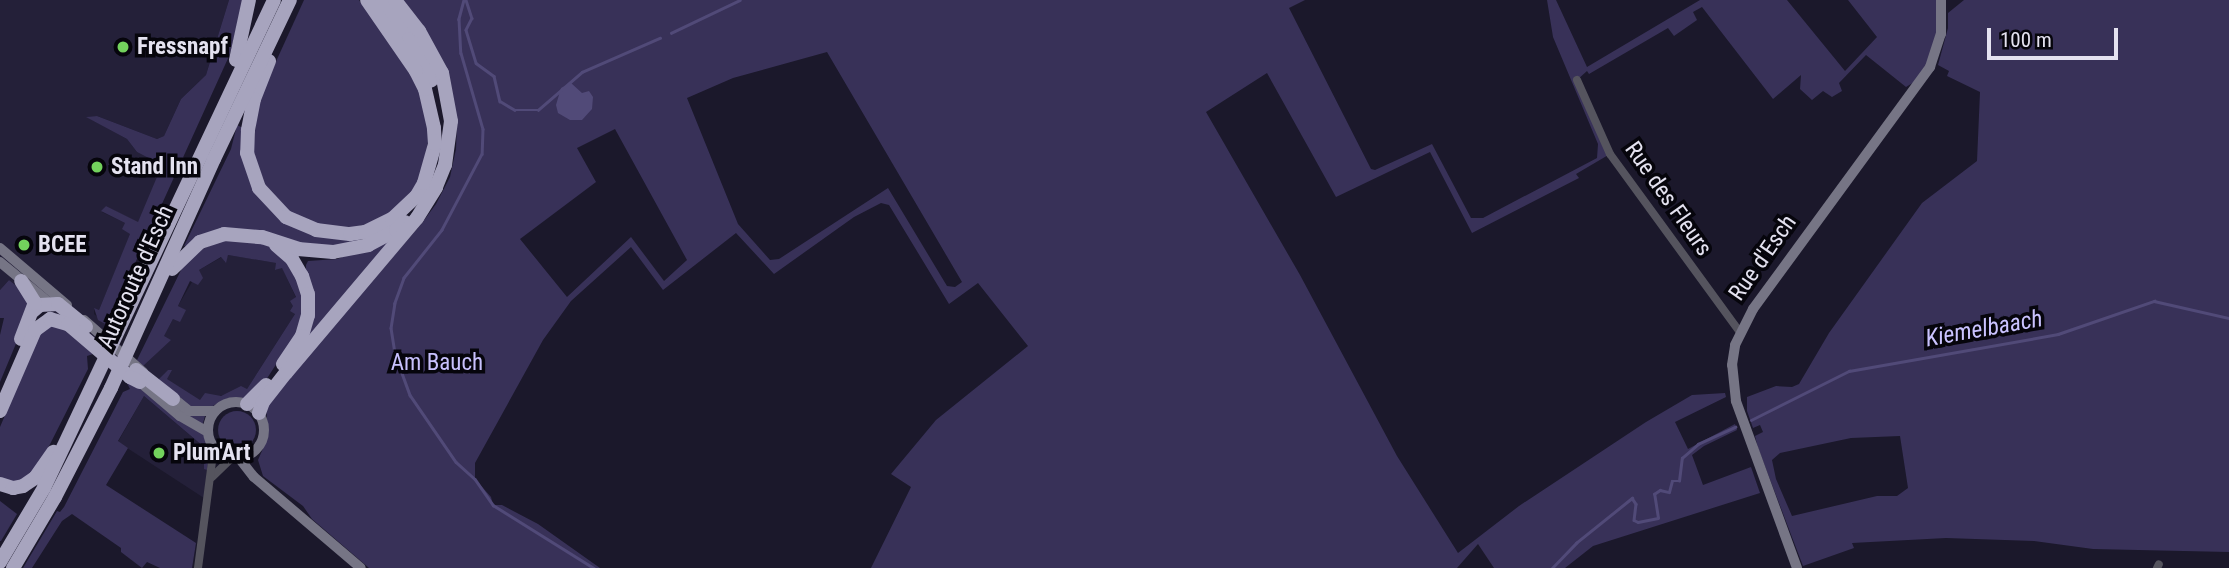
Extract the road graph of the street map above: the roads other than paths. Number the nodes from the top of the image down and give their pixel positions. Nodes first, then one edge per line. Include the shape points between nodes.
1 (249, 0) edge
2 (274, 0) edge
3 (290, 0) edge
4 (300, 0) edge
5 (367, 0) edge
6 (380, 0) edge
7 (395, 0) edge
8 (1941, 0) edge
9 (1577, 80) dead end
10 (227, 95) junction
11 (447, 153) junction
12 (429, 199) junction
13 (262, 237) junction
14 (0, 248) edge
15 (0, 262) edge
16 (22, 281) junction
17 (154, 298) junction
18 (49, 302) junction
19 (33, 311) junction
20 (1740, 332) junction
21 (140, 382) junction
22 (0, 391) edge
23 (173, 399) junction
24 (85, 400) junction
25 (247, 404) junction
26 (0, 411) edge
27 (215, 411) junction
28 (259, 413) junction
29 (208, 432) junction
30 (214, 447) junction
31 (255, 451) junction
32 (235, 458) junction
33 (211, 480) junction
34 (0, 484) edge
35 (265, 487) junction
36 (0, 562) edge
37 (13, 568) edge
38 (198, 568) edge
39 (361, 568) edge
40 (1797, 568) edge

1 - 10 highway
2 - 10 highway, Autoroute d'Esch
3 - 17 highway, Autoroute d'Esch
4 - 5 highway via 254,99 247,153 260,188 286,216 316,230 350,234 379,226 410,203 430,171 435,144 425,89 402,46
6 - 11 highway via 426,69 442,110
7 - 11 highway via 442,73 451,121
8 - 20 main road, Rue d'Esch via 1941,34 1930,67 1808,230
9 - 20 street, Rue des Fleurs via 1611,154
10 - 24 highway, Autoroute d'Esch
11 - 12 highway
12 - 13 highway via 396,230 356,248 311,251
12 - 28 highway via 263,402
13 - 17 highway via 224,234 200,242 178,261
13 - 25 highway via 281,248 302,276 308,315 291,355
14 - 23 main road
15 - 16 main road
16 - 18 main road
16 - 19 highway via 35,303
17 - 37 highway, Autoroute d'Esch via 55,497
18 - 19 highway
18 - 21 main road
18 - 23 highway via 58,303
19 - 22 highway
20 - 40 main road, Rue d'Esch via 1732,365 1736,401
21 - 26 highway via 68,324 50,319 35,330
21 - 29 main road via 180,416
23 - 27 main road via 190,411
24 - 34 highway via 34,478 12,488
24 - 36 highway, Autoroute d'Esch via 44,488
25 - 27 main road via 230,402
25 - 28 main road
27 - 29 main road
28 - 31 main road via 264,435
29 - 30 main road
30 - 32 main road
30 - 33 street
31 - 32 main road
31 - 35 main road
32 - 33 street
32 - 35 main road
33 - 38 street
35 - 39 main road

